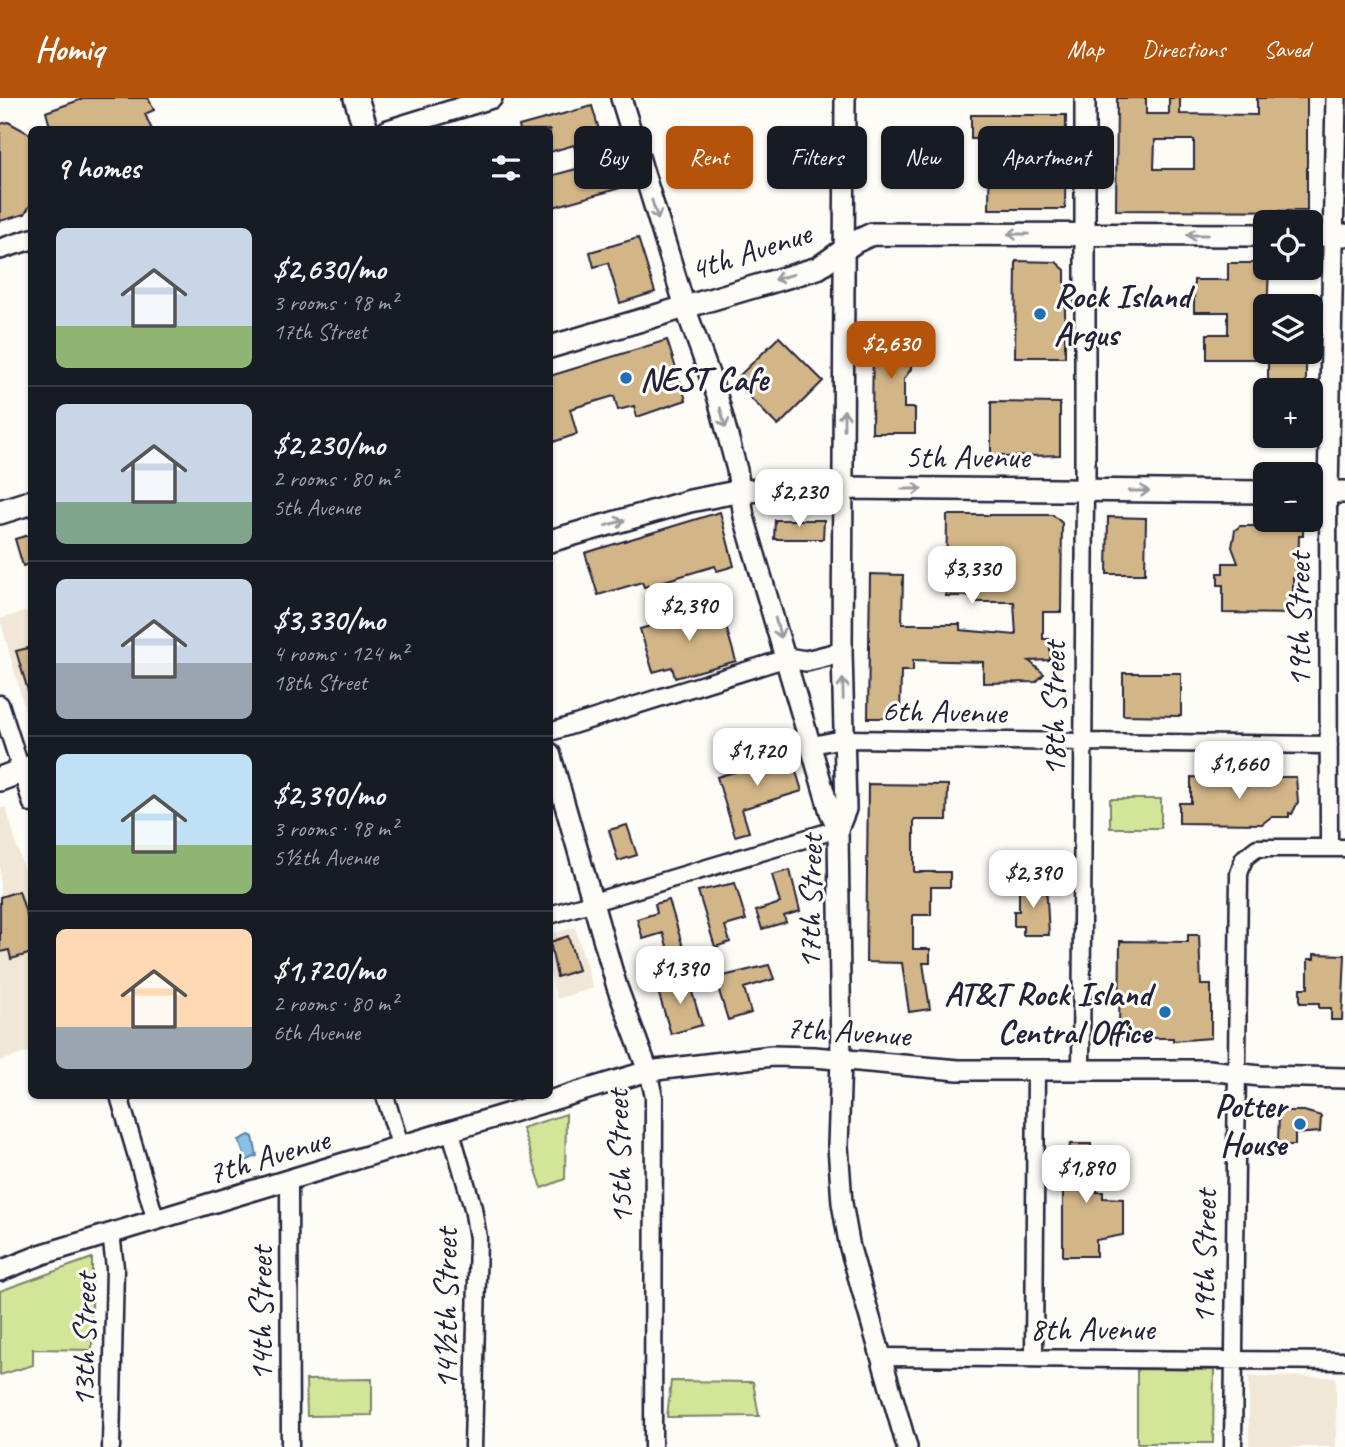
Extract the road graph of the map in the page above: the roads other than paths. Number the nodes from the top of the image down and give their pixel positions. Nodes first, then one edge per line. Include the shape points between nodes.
1 (356, 98) edge
2 (492, 98) edge
3 (621, 98) edge
4 (845, 98) edge
5 (1085, 98) edge
6 (1336, 98) edge
7 (365, 126) edge
8 (401, 126) edge
9 (1086, 234) junction
10 (1253, 235) edge
11 (1329, 235) edge
12 (28, 240) edge
13 (0, 249) edge
14 (845, 250) junction
15 (685, 307) junction
16 (553, 346) edge
17 (843, 488) junction
18 (1086, 490) junction
19 (741, 491) junction
20 (1253, 492) edge
21 (1328, 492) edge
22 (28, 503) edge
23 (0, 512) edge
24 (553, 540) edge
25 (842, 652) junction
26 (787, 658) junction
27 (0, 704) edge
28 (553, 731) edge
29 (843, 738) junction
30 (1084, 741) junction
31 (812, 745) junction
32 (1329, 745) junction
33 (553, 764) edge
34 (17, 773) edge
35 (28, 796) edge
36 (838, 830) junction
37 (1337, 848) edge
38 (592, 901) junction
39 (553, 914) edge
40 (841, 1059) junction
41 (1036, 1069) junction
42 (1081, 1069) junction
43 (648, 1071) junction
44 (1236, 1073) junction
45 (1345, 1078) edge
46 (120, 1099) edge
47 (386, 1099) edge
48 (451, 1132) junction
49 (401, 1148) junction
50 (289, 1182) junction
51 (156, 1221) junction
52 (111, 1233) junction
53 (0, 1270) edge
54 (881, 1357) junction
55 (1034, 1357) junction
56 (1234, 1359) junction
57 (1345, 1361) edge
58 (111, 1447) edge
59 (290, 1447) edge
60 (473, 1447) edge
61 (653, 1447) edge
62 (907, 1447) edge
63 (1233, 1447) edge

1 - 7 main road
2 - 8 street
3 -> 15 street
4 - 14 street, 17th Street
5 - 9 street, 18th Street
6 - 11 street, 19th Street via 1335,207
10 -> 9 main road, 4th Avenue
9 -> 14 main road, 4th Avenue via 888,233 864,237
9 - 18 street, 18th Street
11 - 21 street, 19th Street
12 - 13 street
14 -> 15 main road, 4th Avenue via 818,268
17 -> 14 street, 17th Street
15 - 16 main road, 4th Avenue
15 -> 19 street via 718,399
17 -> 18 main road, 5th Avenue
17 - 19 main road, 5th Avenue
17 - 25 street, 17th Street
18 -> 20 main road, 5th Avenue
18 - 30 street, 18th Street
24 -> 19 main road, 5th Avenue
19 -> 26 street via 744,517
21 - 32 street, 19th Street
22 - 23 main road
25 - 26 street via 806,661
29 -> 25 street, 17th Street
26 - 28 street
26 - 31 street
27 - 34 street
29 - 30 street, 6th Avenue
29 - 31 street, 6th Avenue
29 - 36 street, 17th Street via 846,808
30 - 32 street, 6th Avenue
30 - 42 street, 18th Street
31 - 36 street
32 - 37 street, 19th Street
33 - 38 street, 15th Street
34 - 35 street
36 - 38 street
36 - 40 street, 17th Street
37 - 44 street, 19th Street via 1266,847 1244,858 1237,889
38 - 39 street
38 - 43 street, 15th Street
40 - 41 street, 7th Avenue via 958,1070
40 - 43 street, 7th Avenue via 751,1056
40 - 54 street, 17th Street via 838,1146 842,1203
41 - 42 street, 7th Avenue
41 - 55 street
42 - 44 street, 7th Avenue
43 - 48 street, 7th Avenue
43 - 61 street, 15th Street via 654,1097
44 - 45 street, 7th Avenue
44 - 56 street, 19th Street
46 - 51 street
47 - 49 street
48 - 49 street, 7th Avenue
48 - 60 street, 14½th Street via 478,1238
49 - 50 street, 7th Avenue
50 - 51 street, 7th Avenue
50 - 59 street, 14th Street
51 - 52 street, 7th Avenue
52 - 53 street, 7th Avenue
52 - 58 street, 13th Street via 115,1268
54 - 55 street, 8th Avenue
54 - 62 street, 17th Street
55 - 56 street, 8th Avenue
56 - 57 street, 8th Avenue
56 - 63 street, 19th Street

